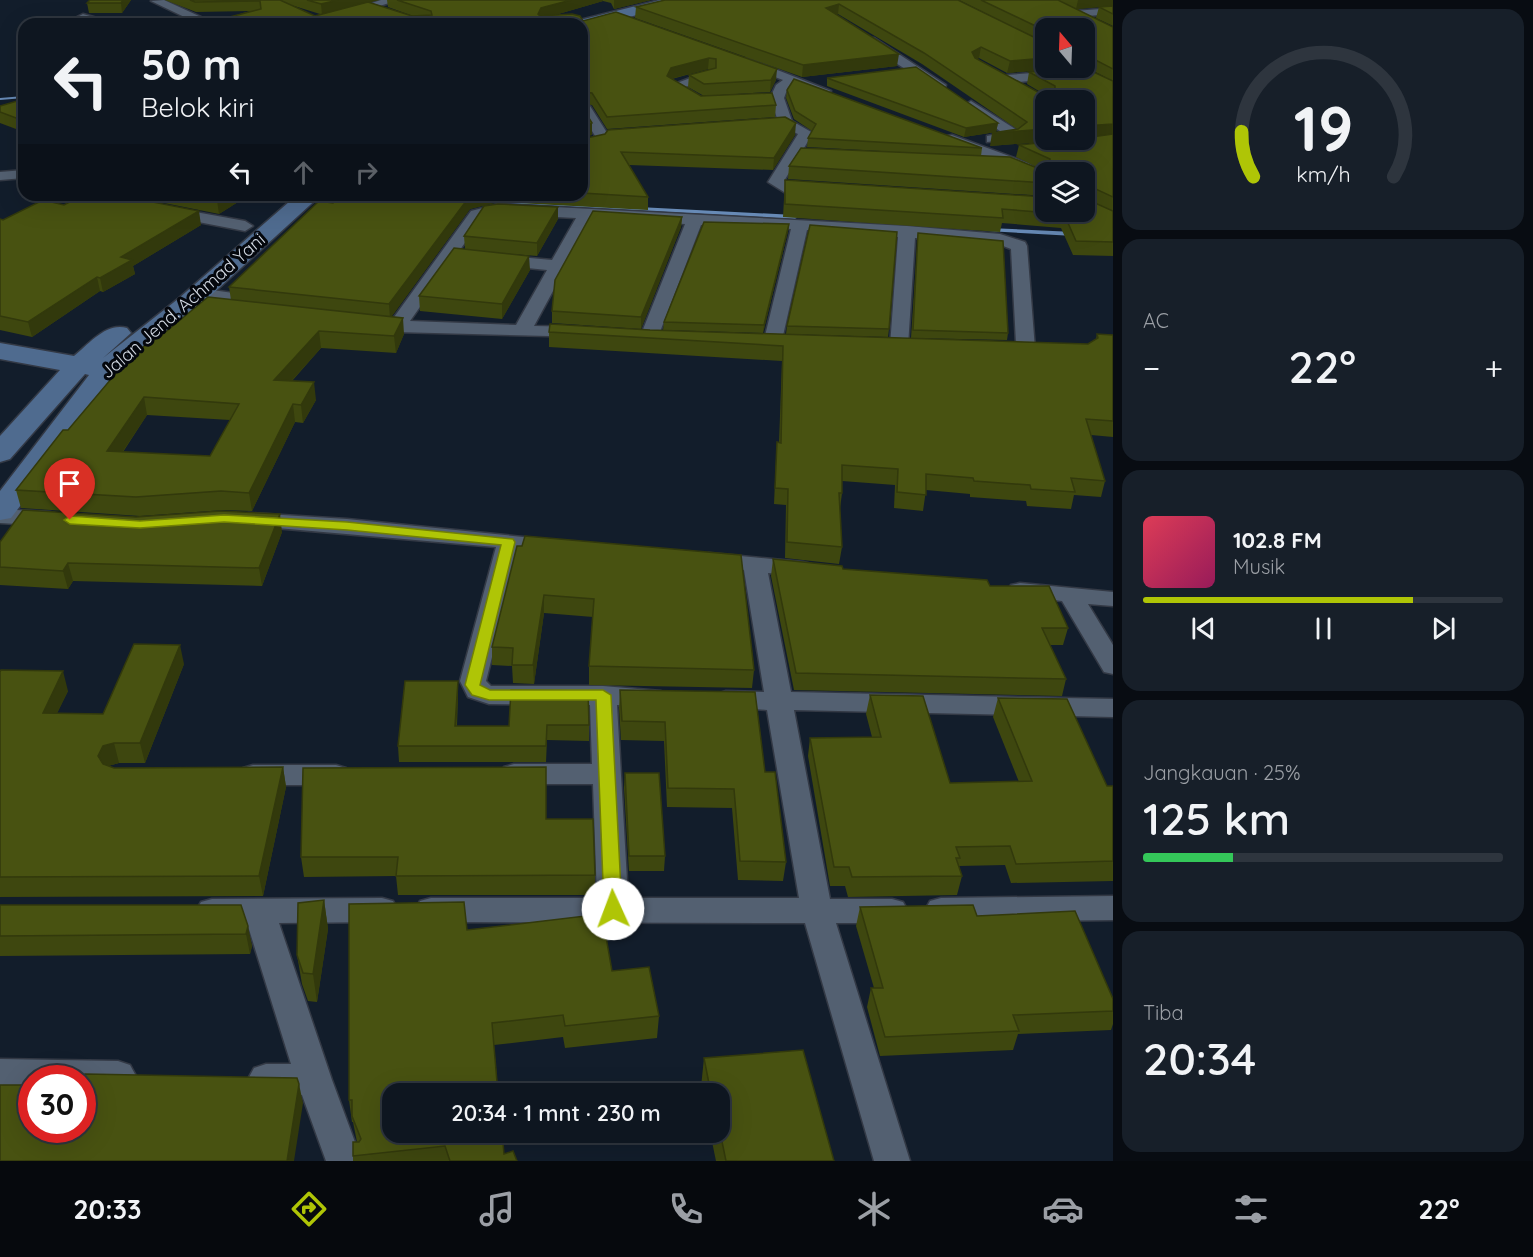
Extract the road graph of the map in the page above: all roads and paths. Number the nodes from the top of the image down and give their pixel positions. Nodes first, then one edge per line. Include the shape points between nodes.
1 (393, 0) edge
2 (679, 0) edge
3 (157, 1) edge
4 (1062, 8) edge
5 (616, 10) junction
6 (637, 11) edge
7 (1113, 11) edge
8 (1074, 14) junction
9 (339, 15) edge
10 (83, 17) dead end
11 (86, 18) edge
12 (195, 18) edge
13 (569, 18) edge
14 (588, 22) edge
15 (1098, 26) edge
16 (861, 35) edge
17 (735, 58) edge
18 (917, 69) junction
19 (894, 72) edge
20 (709, 75) edge
21 (1035, 76) edge
22 (836, 79) edge
23 (798, 81) junction
24 (1026, 91) edge
25 (834, 95) edge
26 (706, 102) edge
27 (588, 113) edge
28 (786, 123) junction
29 (759, 127) edge
30 (941, 135) edge
31 (963, 143) junction
32 (588, 145) edge
33 (1025, 150) edge
34 (992, 154) junction
35 (976, 164) edge
36 (1023, 166) junction
37 (1035, 173) edge
38 (18, 174) edge
39 (0, 176) edge
40 (827, 190) edge
41 (274, 201) edge
42 (303, 201) edge
43 (153, 209) edge
44 (586, 215) junction
45 (694, 221) junction
46 (800, 225) junction
47 (245, 226) junction
48 (907, 231) junction
49 (450, 255) junction
50 (557, 266) junction
51 (193, 299) junction
52 (273, 309) edge
53 (353, 319) edge
54 (398, 324) junction
55 (523, 329) junction
56 (603, 334) edge
57 (626, 335) edge
58 (649, 337) junction
59 (672, 338) edge
60 (751, 340) edge
61 (773, 340) junction
62 (796, 341) edge
63 (876, 345) edge
64 (899, 346) junction
65 (922, 347) edge
66 (980, 348) edge
67 (1026, 349) junction
68 (1049, 350) edge
69 (0, 351) edge
70 (0, 361) edge
71 (90, 371) junction
72 (0, 453) edge
73 (0, 511) edge
74 (0, 516) edge
75 (224, 519) edge
76 (70, 520) edge
77 (509, 542) junction
78 (579, 548) edge
79 (684, 558) edge
80 (755, 565) junction
81 (825, 571) edge
82 (1000, 588) edge
83 (1070, 595) junction
84 (1113, 599) edge
85 (1113, 666) edge
86 (603, 695) junction
87 (778, 701) junction
88 (1113, 708) edge
89 (489, 774) edge
90 (608, 774) junction
91 (227, 775) edge
92 (358, 775) edge
93 (613, 909) junction
94 (1113, 909) edge
95 (188, 911) edge
96 (259, 911) junction
97 (817, 912) junction
98 (0, 1074) edge
99 (151, 1077) edge
100 (233, 1078) edge
101 (314, 1080) junction
102 (344, 1161) edge
103 (892, 1161) edge

1 - 9 street via 378,9
2 - 6 street
3 - 12 street
4 - 8 street
5 - 6 street
5 - 13 street via 597,10
5 - 14 street
7 - 8 street
8 - 15 street
10 - 11 street
16 - 18 street
17 - 23 street
18 - 19 street
18 - 31 street via 1015,135
20 - 26 street via 675,86 697,101
21 - 24 street via 1002,77
22 - 23 street
23 - 25 street
23 - 28 street via 782,85 772,98
27 - 32 street via 608,136
28 - 29 street
28 - 40 street via 806,133 800,154 776,182 784,187
30 - 31 street
31 - 34 street
33 - 34 street
34 - 36 street
35 - 36 street
36 - 37 street
38 - 39 street
41 - 47 street, Jalan Jend. Achmad Yani
42 - 51 street, Jalan Jend. Achmad Yani
43 - 47 street
44 - 45 street
44 - 49 street via 482,211
44 - 50 street
45 - 46 street
45 - 58 street
46 - 48 street
46 - 61 street
47 - 71 street, Jalan Jend. Achmad Yani
48 - 64 street
48 - 67 street via 1000,239 1019,246
49 - 50 street
49 - 54 street
50 - 55 street
51 - 52 street
51 - 71 street, Jalan Jend. Achmad Yani
53 - 54 street
54 - 55 street
55 - 56 street
57 - 58 street
58 - 59 street
60 - 61 street
61 - 62 street
63 - 64 street
64 - 65 street
66 - 67 street
67 - 68 street
69 - 71 street
70 - 71 street
71 - 72 street, Jalan Jend. Achmad Yani
71 - 73 street, Jalan Jend. Achmad Yani
74 - 76 street
75 - 77 street
77 - 78 street
77 - 86 street via 472,685 489,695
79 - 80 street
80 - 81 street
80 - 87 street
82 - 83 street
83 - 84 street
83 - 85 street
86 - 87 street
86 - 90 street
87 - 88 street
87 - 97 street
89 - 90 street
90 - 93 street
91 - 92 street
93 - 96 street
93 - 97 street
94 - 97 street
95 - 96 street
96 - 101 street
97 - 103 street
98 - 99 street
100 - 101 street
101 - 102 street

